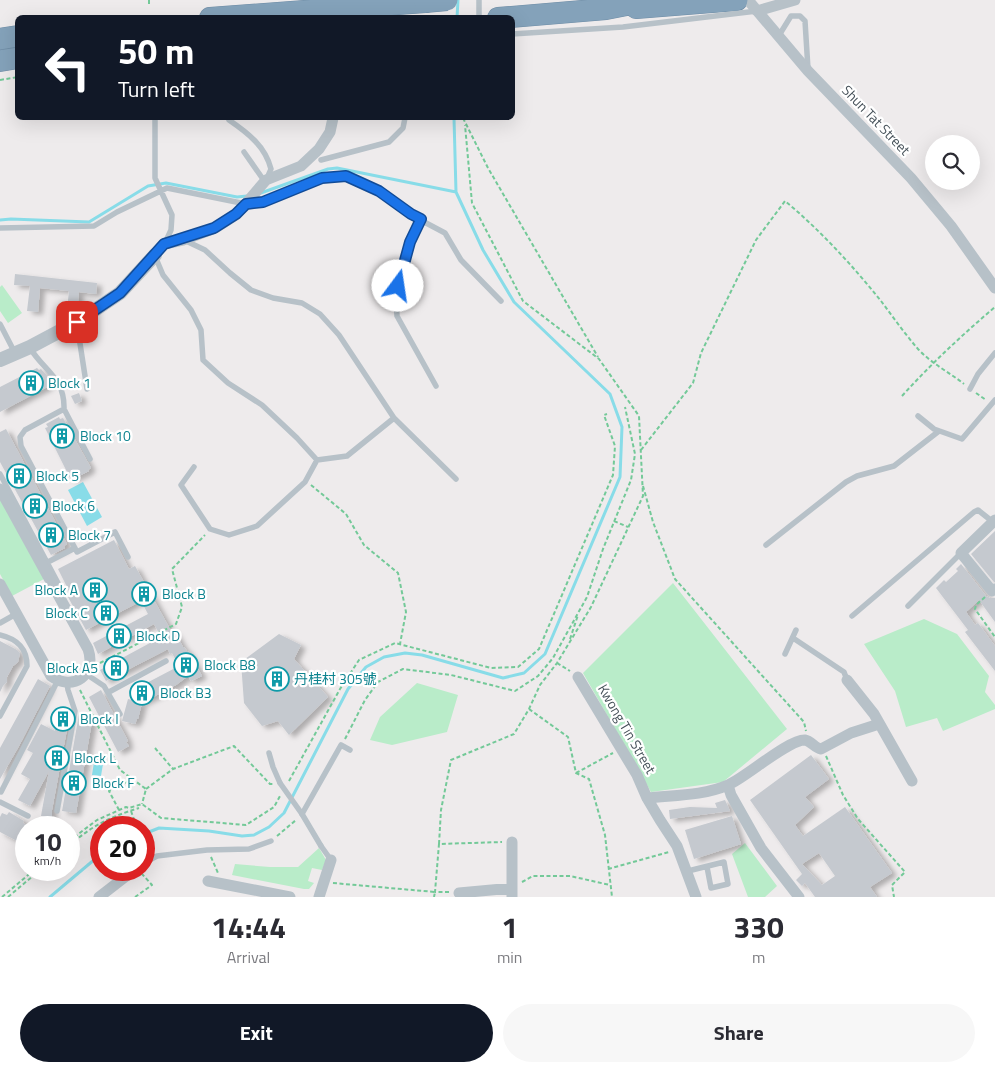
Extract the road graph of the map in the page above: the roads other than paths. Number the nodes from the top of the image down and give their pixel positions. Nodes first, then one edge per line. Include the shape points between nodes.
1 (448, 0) edge
2 (479, 0) edge
3 (652, 0) edge
4 (739, 0) edge
5 (795, 0) edge
6 (428, 5) edge
7 (606, 9) junction
8 (757, 11) junction
9 (246, 15) edge
10 (479, 15) edge
11 (515, 17) edge
12 (515, 34) edge
13 (15, 36) edge
14 (778, 37) junction
15 (0, 39) edge
16 (15, 59) edge
17 (0, 62) edge
18 (808, 71) junction
19 (155, 120) edge
20 (230, 120) dead end
21 (333, 120) edge
22 (405, 120) edge
23 (244, 152) dead end
24 (321, 160) dead end
25 (265, 181) junction
26 (160, 192) junction
27 (247, 203) junction
28 (421, 219) junction
29 (0, 228) edge
30 (183, 240) junction
31 (159, 250) junction
32 (995, 288) edge
33 (501, 301) dead end
34 (77, 322) junction
35 (0, 324) edge
36 (30, 347) junction
37 (15, 353) junction
38 (995, 354) edge
39 (0, 360) edge
40 (436, 386) dead end
41 (88, 388) dead end
42 (970, 389) road end
43 (993, 402) edge
44 (64, 409) junction
45 (918, 416) dead end
46 (394, 418) junction
47 (939, 431) junction
48 (90, 459) dead end
49 (317, 460) junction
50 (194, 467) dead end
51 (0, 474) edge
52 (456, 478) dead end
53 (0, 488) edge
54 (994, 521) edge
55 (766, 545) dead end
56 (75, 548) junction
57 (961, 553) junction
58 (128, 557) dead end
59 (48, 562) junction
60 (0, 584) edge
61 (994, 590) edge
62 (60, 598) junction
63 (908, 606) dead end
64 (16, 614) junction
65 (852, 616) dead end
66 (0, 623) edge
67 (796, 630) dead end
68 (0, 635) edge
69 (793, 638) junction
70 (784, 654) dead end
71 (166, 661) dead end
72 (88, 669) junction
73 (578, 677) road end
74 (847, 680) joint
75 (67, 681) junction
76 (108, 692) junction
77 (120, 714) dead end
78 (0, 716) edge
79 (879, 724) junction
80 (350, 750) dead end
81 (269, 753) dead end
82 (912, 781) dead end
83 (728, 785) junction
84 (1, 792) edge
85 (647, 798) junction
86 (0, 802) edge
87 (58, 811) dead end
88 (302, 814) junction
89 (28, 816) dead end
90 (271, 840) road end
91 (512, 842) road end
92 (155, 857) edge
93 (331, 860) joint
94 (707, 866) junction
95 (688, 872) junction
96 (120, 881) edge
97 (208, 882) dead end
98 (512, 892) edge
99 (459, 893) road end
100 (99, 897) edge
101 (290, 897) edge
102 (320, 897) edge
103 (696, 897) edge
104 (799, 897) edge

1 - 6 highway, bridge
2 - 10 lane
3 - 7 highway
4 - 7 highway
4 - 8 street, Shun Tat Street
5 - 8 street
6 - 9 highway
7 - 11 highway
8 - 12 lane via 623,27
8 - 14 street, Shun Tat Street
13 - 15 highway
14 - 18 street, Shun Tat Street
14 - 18 lane via 791,16 800,16 805,21
16 - 17 highway
18 - 32 street, Shun Tat Street via 911,178 951,226
19 - 26 lane via 154,178
20 - 25 lane via 251,135 268,158 272,169
21 - 25 street via 330,132 319,149 301,166
22 - 24 lane via 403,128 389,142
23 - 25 lane
25 - 27 street
26 - 27 lane via 167,188
26 - 29 lane via 94,226
26 - 31 lane via 172,215 171,230
27 - 28 lane via 263,202 322,178 346,176 379,191
27 - 30 street via 214,228
28 - 33 lane via 445,233 461,260
28 - 40 lane via 400,276 397,316
30 - 31 street
30 - 46 lane via 205,250 251,290 272,298 302,303 320,314
31 - 34 street via 120,293
31 - 49 lane via 163,275 191,310 201,330 203,360 228,383 262,405
34 - 36 street
34 - 41 lane
35 - 37 lane
36 - 37 street
36 - 44 lane via 62,388
37 - 39 street
38 - 42 lane
43 - 47 lane via 962,439
44 - 48 lane
44 - 56 lane via 25,430 20,442
45 - 47 lane
46 - 49 lane via 347,456
46 - 52 lane
47 - 55 lane via 894,466 846,482
49 - 50 lane via 305,482 257,526 229,535 210,529 181,485
51 - 59 lane
53 - 62 street
54 - 57 street
54 - 65 lane via 983,512 974,512
56 - 58 lane via 77,552 115,532
56 - 59 lane
57 - 61 street
57 - 63 lane
59 - 62 lane via 63,594
60 - 64 street
62 - 72 street via 88,649
64 - 66 lane
64 - 75 street via 51,676
67 - 69 lane
68 - 78 lane via 15,640 27,657 27,666
69 - 70 lane
69 - 74 lane via 844,672
71 - 76 lane
72 - 75 street
72 - 76 lane
73 - 85 street, Kwong Tin Street via 638,775
74 - 79 street
75 - 84 lane
75 - 87 lane via 75,711
76 - 77 lane
79 - 82 street
79 - 83 street via 850,733 822,749 806,740 801,741
80 - 88 lane via 341,745
81 - 88 lane, bridge via 280,783
83 - 85 street via 705,792
83 - 104 street via 761,848
85 - 95 street, Kwong Tin Street via 679,850
86 - 89 lane
88 - 93 lane, bridge
90 - 92 lane via 249,849 207,850
91 - 98 street
93 - 102 street
94 - 94 lane via 724,862 728,884 712,888
94 - 95 lane
95 - 103 street, Kwong Tin Street
96 - 100 street
97 - 101 street
98 - 99 street

